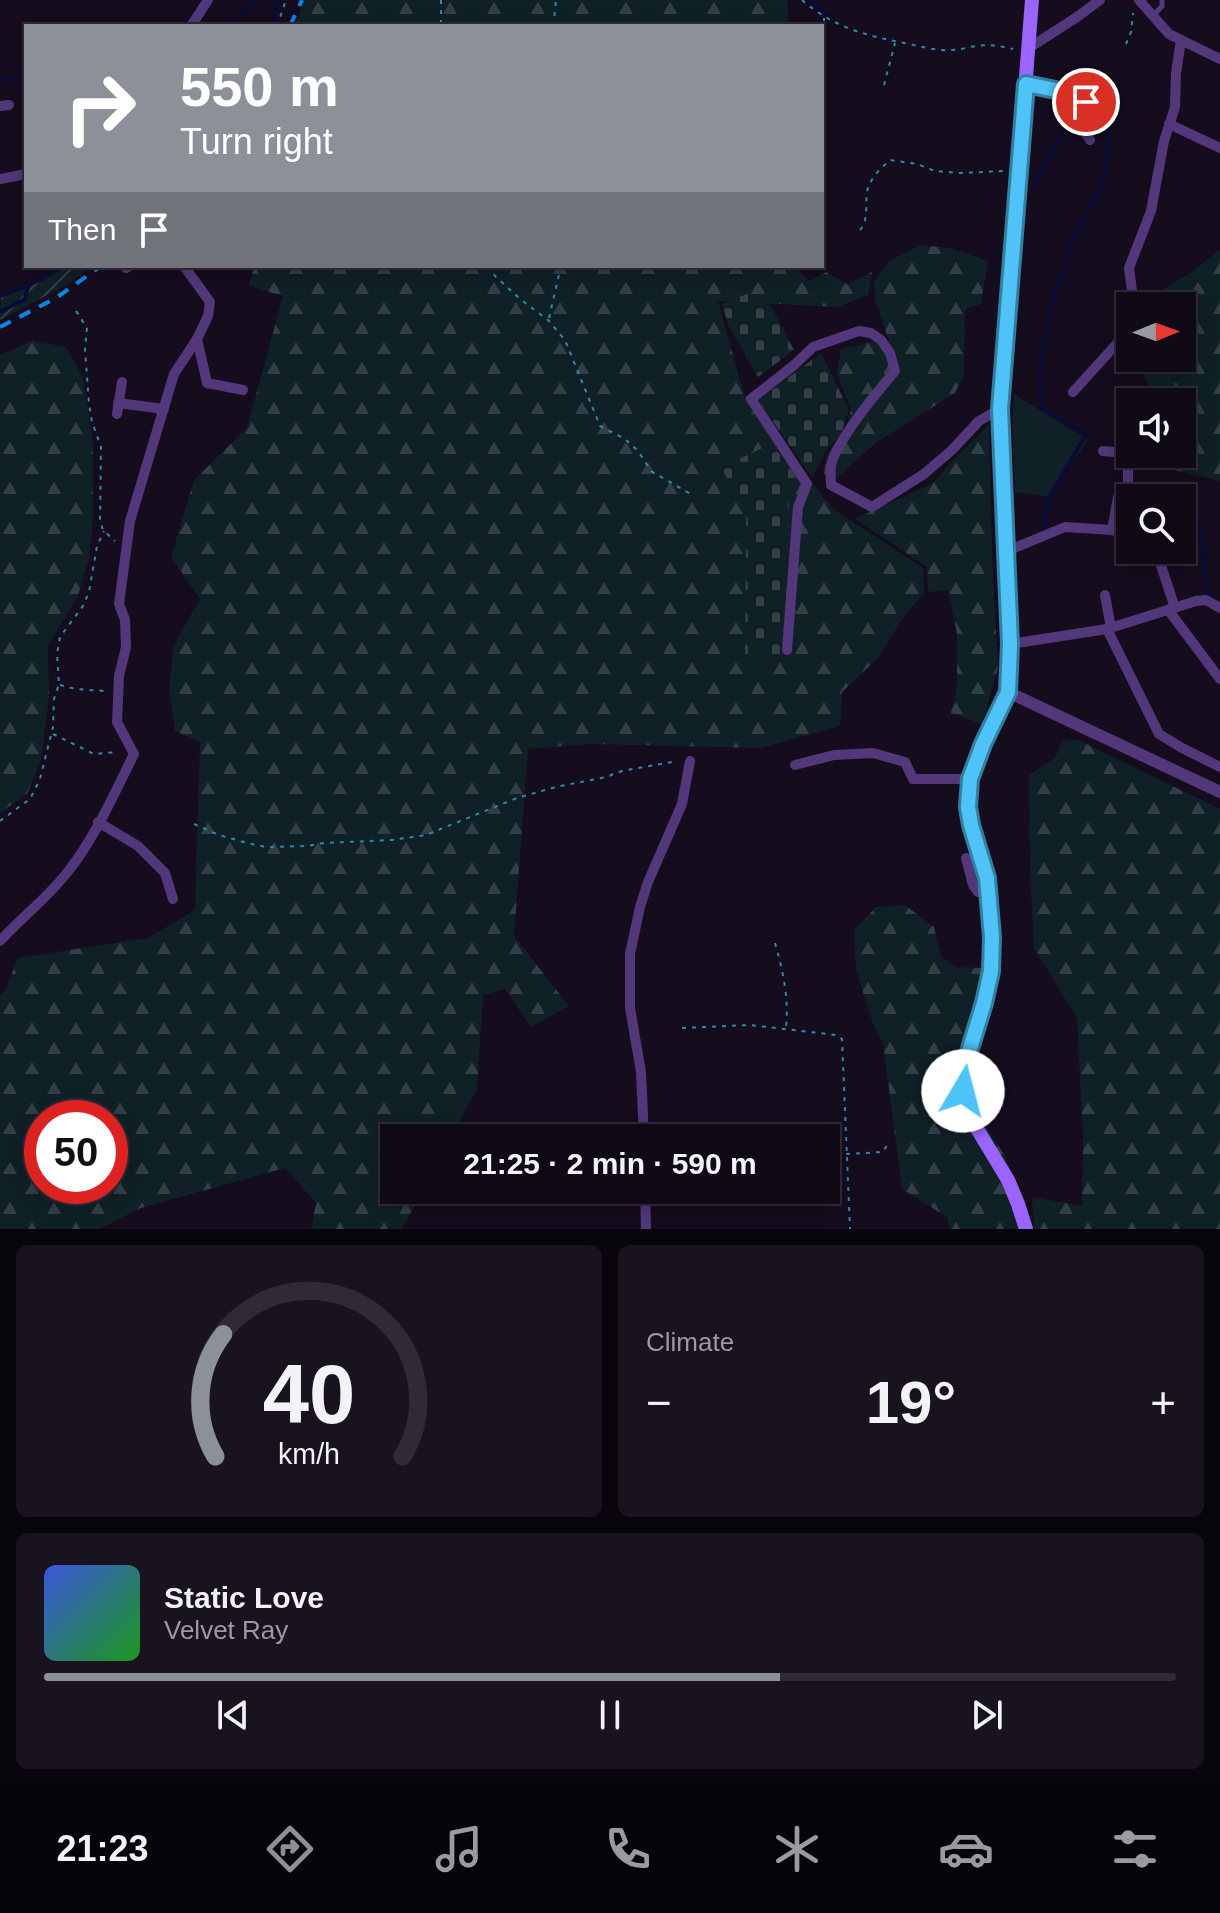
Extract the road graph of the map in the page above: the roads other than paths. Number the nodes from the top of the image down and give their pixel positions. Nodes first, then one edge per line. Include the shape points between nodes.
1 (208, 0) edge
2 (1032, 0) edge
3 (1100, 0) edge
4 (1162, 0) edge
5 (1136, 4) edge
6 (1153, 16) junction
7 (192, 24) edge
8 (1181, 40) junction
9 (1024, 49) junction
10 (1220, 59) edge
11 (1026, 84) junction
12 (1169, 124) junction
13 (1090, 140) dead end
14 (1220, 148) edge
15 (24, 174) edge
16 (0, 179) edge
17 (185, 268) edge
18 (1132, 292) edge
19 (197, 339) junction
20 (1116, 345) edge
21 (122, 382) dead end
22 (243, 390) dead end
23 (1073, 392) dead end
24 (164, 409) junction
25 (1000, 409) junction
26 (1103, 451) dead end
27 (1112, 530) junction
28 (1116, 531) edge
29 (1005, 552) junction
30 (1160, 564) edge
31 (1105, 595) dead end
32 (1220, 608) edge
33 (1172, 609) junction
34 (1109, 629) junction
35 (1010, 644) junction
36 (787, 650) dead end
37 (1220, 679) edge
38 (1008, 692) junction
39 (690, 761) road end
40 (795, 765) dead end
41 (1220, 767) edge
42 (970, 779) junction
43 (1220, 792) edge
44 (98, 822) junction
45 (966, 858) dead end
46 (989, 891) junction
47 (173, 899) dead end
48 (0, 941) edge
49 (643, 1124) edge
50 (645, 1204) edge
51 (646, 1229) edge
52 (1026, 1229) edge

1 - 7 street
2 - 9 main road
3 - 9 street
4 - 6 lane
5 - 6 street
6 - 8 street
8 - 10 street
8 - 12 street
9 - 11 main road
11 - 13 street via 1080,95 1086,102 1082,128
11 - 25 main road
12 - 14 street
12 - 18 street via 1151,211 1129,268
15 - 16 street
17 - 19 street via 210,302
19 - 22 street via 207,383
19 - 24 street via 174,374
20 - 23 street
21 - 24 street via 118,408
24 - 44 street via 130,521 119,604 126,647 117,722 134,754
25 - 29 main road
25 - 36 street via 979,421 924,474 872,507 831,485 830,467 895,371 881,340 859,331 813,347 751,399 807,484 798,507
26 - 27 street via 1128,457 1127,487 1118,497
27 - 28 street
27 - 29 street via 1065,527
29 - 35 main road
30 - 33 street
31 - 34 street
32 - 33 street via 1206,600
33 - 34 street
33 - 37 street
34 - 35 street
34 - 41 street via 1159,734
35 - 38 main road
38 - 42 main road
38 - 43 street
39 - 49 street via 682,804 648,882 630,954 630,1008
40 - 42 street via 873,753 905,762 913,779
42 - 46 main road via 971,825
44 - 47 street via 138,846 165,873
44 - 48 street via 67,873
45 - 46 street via 973,885 978,892
46 - 52 main road via 991,971 964,1068 963,1091
50 - 51 street

